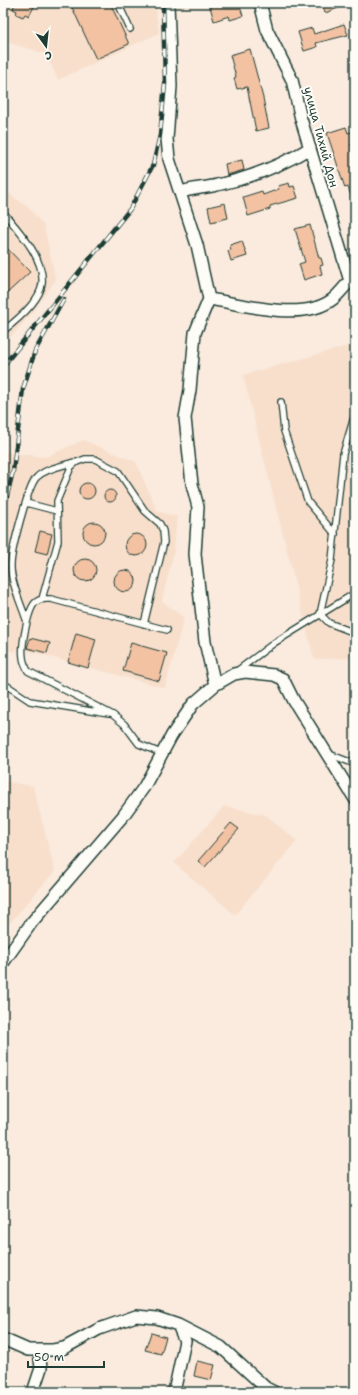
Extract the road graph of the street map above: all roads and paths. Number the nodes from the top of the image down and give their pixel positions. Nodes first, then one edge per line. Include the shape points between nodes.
1 (118, 3) edge
2 (168, 3) edge
3 (260, 3) edge
4 (130, 29) dead end
5 (310, 148) junction
6 (181, 192) junction
7 (3, 212) edge
8 (352, 280) edge
9 (209, 299) junction
10 (3, 331) edge
11 (281, 402) dead end
12 (355, 414) edge
13 (77, 462) junction
14 (26, 503) junction
15 (57, 511) junction
16 (335, 534) junction
17 (354, 595) edge
18 (42, 599) junction
19 (320, 614) junction
20 (27, 624) junction
21 (144, 624) junction
22 (167, 630) dead end
23 (355, 632) edge
24 (234, 674) junction
25 (3, 683) edge
26 (215, 685) junction
27 (113, 714) junction
28 (326, 753) junction
29 (163, 755) junction
30 (355, 764) edge
31 (355, 799) edge
32 (3, 963) edge
33 (178, 1325) junction
34 (3, 1339) edge
35 (40, 1351) junction
36 (32, 1392) edge
37 (174, 1392) edge
38 (274, 1392) edge

1 - 4 lane
2 - 6 street via 171,86 166,139 169,159
3 - 5 street, улица Тихий Дон via 267,30 292,80
5 - 6 street via 286,163 244,178
5 - 8 street, улица Тихий Дон
6 - 9 street via 197,245
7 - 10 lane via 31,247 38,260 42,284 33,302
8 - 9 street via 333,299 308,309 284,311
9 - 26 street via 195,333 185,418 192,484 198,507 195,554 205,642
11 - 16 lane via 284,431 308,502
12 - 16 lane via 343,454
13 - 14 lane via 47,471 37,477
13 - 15 lane via 71,467 57,501
13 - 21 lane via 95,459 118,471 145,512 160,524 163,531 164,542
14 - 15 lane
14 - 20 lane via 11,565
15 - 18 lane via 58,541
16 - 19 lane
17 - 19 lane
18 - 20 lane via 34,603
18 - 21 lane via 51,598
19 - 23 lane via 329,623
19 - 24 lane via 274,643
20 - 27 lane via 22,649 28,672
21 - 22 lane
24 - 26 street
24 - 28 street via 258,672 283,679
25 - 27 lane via 30,701
26 - 29 street via 193,704 172,735
27 - 29 lane via 139,744
28 - 30 lane
28 - 31 street
29 - 32 street via 123,816 32,922
33 - 35 street via 157,1318 136,1316 99,1329 64,1348
33 - 37 street via 185,1341
33 - 38 street via 221,1347 266,1388
34 - 35 street via 28,1350
35 - 36 street via 41,1368

